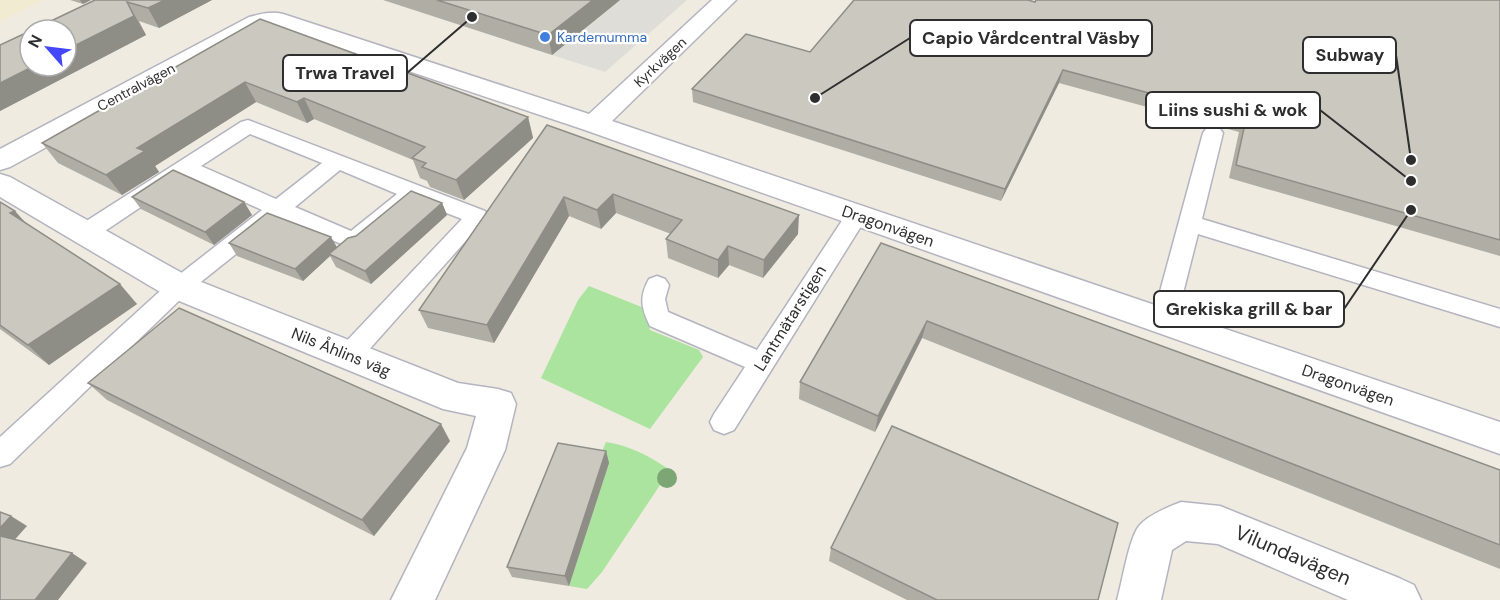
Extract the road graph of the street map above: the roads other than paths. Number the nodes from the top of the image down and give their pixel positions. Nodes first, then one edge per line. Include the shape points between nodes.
1 (725, 0) edge
2 (275, 19) joint
3 (594, 124) junction
4 (1213, 133) dead end
5 (0, 161) edge
6 (338, 162) junction
7 (185, 167) junction
8 (0, 184) edge
9 (413, 192) junction
10 (277, 208) junction
11 (857, 215) junction
12 (1189, 223) junction
13 (86, 233) junction
14 (657, 285) dead end
15 (179, 287) junction
16 (1500, 318) edge
17 (1164, 321) junction
18 (349, 355) junction
19 (761, 363) junction
20 (724, 422) dead end
21 (1500, 438) edge
22 (0, 455) edge
23 (412, 600) edge
24 (1139, 600) edge
25 (1399, 600) edge

1 - 3 street, Kyrkvägen
2 - 3 street, Dragonvägen
2 - 5 street, Centralvägen via 257,22
3 - 11 street, Dragonvägen
4 - 12 lane
6 - 7 lane via 248,126
6 - 9 lane
6 - 10 lane
7 - 10 lane
7 - 13 lane
8 - 13 street, Nils Åhlins väg
9 - 10 lane via 353,241
9 - 18 lane via 477,216
10 - 15 lane
11 - 17 street, Dragonvägen
11 - 19 lane, Lantmätarstigen
12 - 16 lane
12 - 17 lane
13 - 15 street, Nils Åhlins väg
14 - 19 lane via 653,308 659,319
15 - 18 street, Nils Åhlins väg
15 - 22 lane
17 - 21 street, Dragonvägen
18 - 23 street, Nils Åhlins väg via 456,398 498,404 486,450
19 - 20 lane, Lantmätarstigen
24 - 25 street, Vilundavägen via 1154,539 1181,521 1220,525

